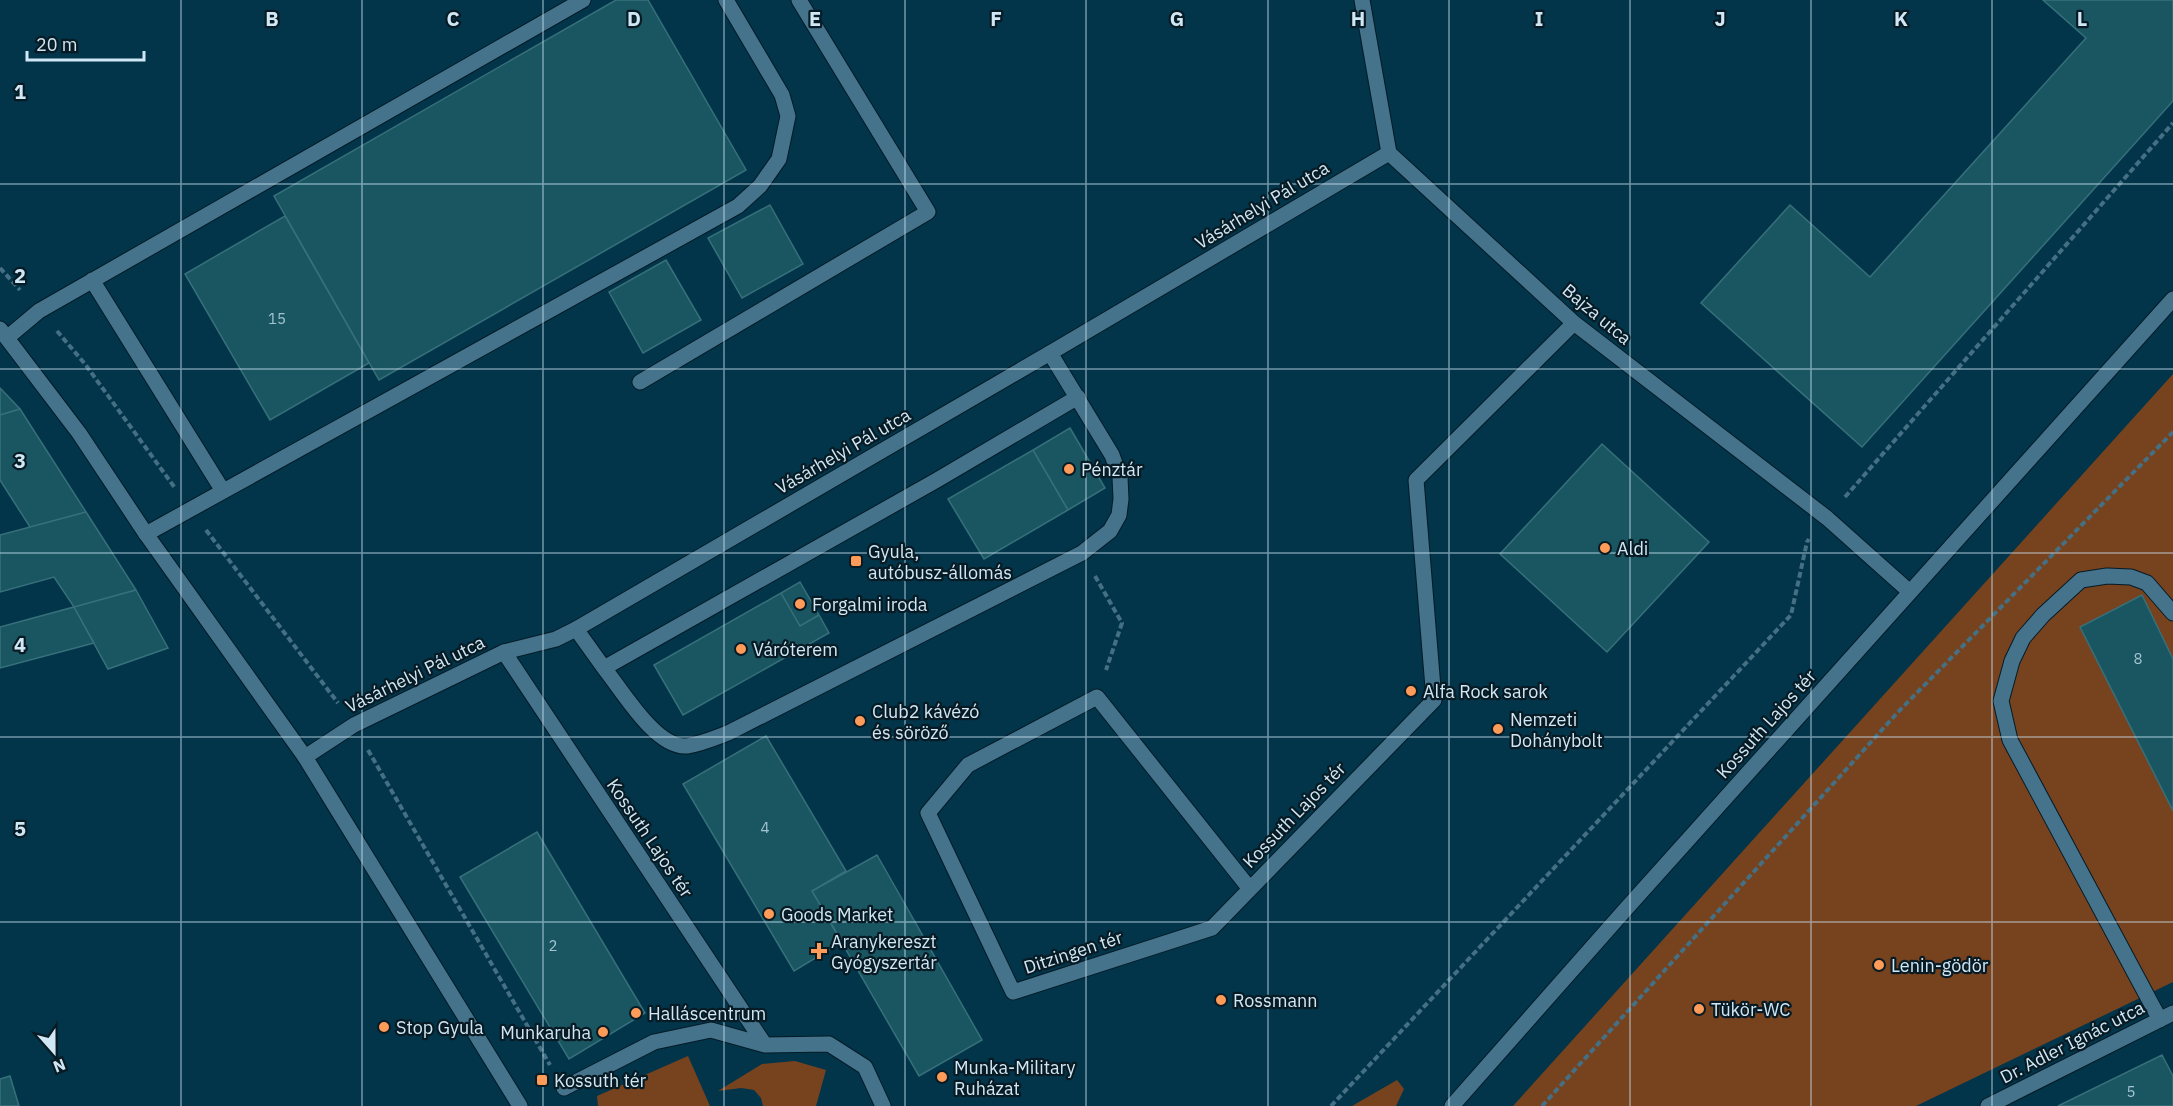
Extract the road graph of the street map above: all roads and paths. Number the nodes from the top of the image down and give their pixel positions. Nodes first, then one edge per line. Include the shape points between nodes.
1 (583, 0) edge
2 (726, 0) edge
3 (799, 0) edge
4 (1362, 0) edge
5 (2173, 123) edge
6 (1389, 153) junction
7 (0, 268) edge
8 (93, 280) junction
9 (2173, 299) edge
10 (39, 311) junction
11 (1575, 323) junction
12 (4, 333) edge
13 (1050, 353) junction
14 (640, 382) dead end
15 (1078, 397) junction
16 (2173, 432) edge
17 (223, 490) junction
18 (190, 509) junction
19 (1827, 518) junction
20 (146, 534) junction
21 (1082, 553) junction
22 (1910, 592) junction
23 (2173, 613) edge
24 (576, 629) junction
25 (504, 651) junction
26 (604, 668) junction
27 (1097, 697) junction
28 (354, 725) junction
29 (305, 757) junction
30 (1250, 889) junction
31 (2166, 1016) edge
32 (765, 1045) junction
33 (564, 1088) joint
34 (520, 1106) edge
35 (883, 1106) edge
36 (1331, 1106) edge
37 (1452, 1106) edge
38 (1542, 1106) edge
39 (1988, 1106) edge

1 - 8 street
2 - 17 street via 782,95 788,116 779,159 760,186 738,206
3 - 14 street via 928,212
4 - 6 street
5 - 19 path
6 - 11 street, Bajza utca
6 - 13 street, Vásárhelyi Pál utca
7 - 10 path
8 - 10 street
8 - 17 street
9 - 22 street, Kossuth Lajos tér
10 - 12 street
10 - 18 path via 85,364
11 - 19 street, Bajza utca
11 - 30 street, Kossuth Lajos tér via 1416,480 1434,700
12 - 20 street via 80,433
13 - 15 street
13 - 24 street, Vásárhelyi Pál utca
15 - 21 street via 1112,455 1122,499 1110,531
15 - 26 street
16 - 38 path via 1899,711
17 - 18 street
18 - 20 street
18 - 28 path
19 - 22 street, Bajza utca
19 - 36 path via 1807,542 1791,615
20 - 29 street
21 - 26 street via 728,733 700,743 678,746 655,734
21 - 27 path via 1122,623
22 - 37 street, Kossuth Lajos tér
23 - 31 street via 2148,583 2107,576 2081,580 2023,638 2001,701 2010,740
24 - 25 street, Vásárhelyi Pál utca via 556,639
24 - 26 street
25 - 28 street, Vásárhelyi Pál utca
25 - 32 street, Kossuth Lajos tér
27 - 30 street
27 - 30 street, Ditzingen tér via 968,765 928,813 1013,992 1212,928
28 - 29 street, Vásárhelyi Pál utca
28 - 33 path
29 - 34 street
31 - 39 street, Dr. Adler Ignác utca
32 - 33 street via 711,1030 654,1042
32 - 35 street via 829,1044 865,1067

